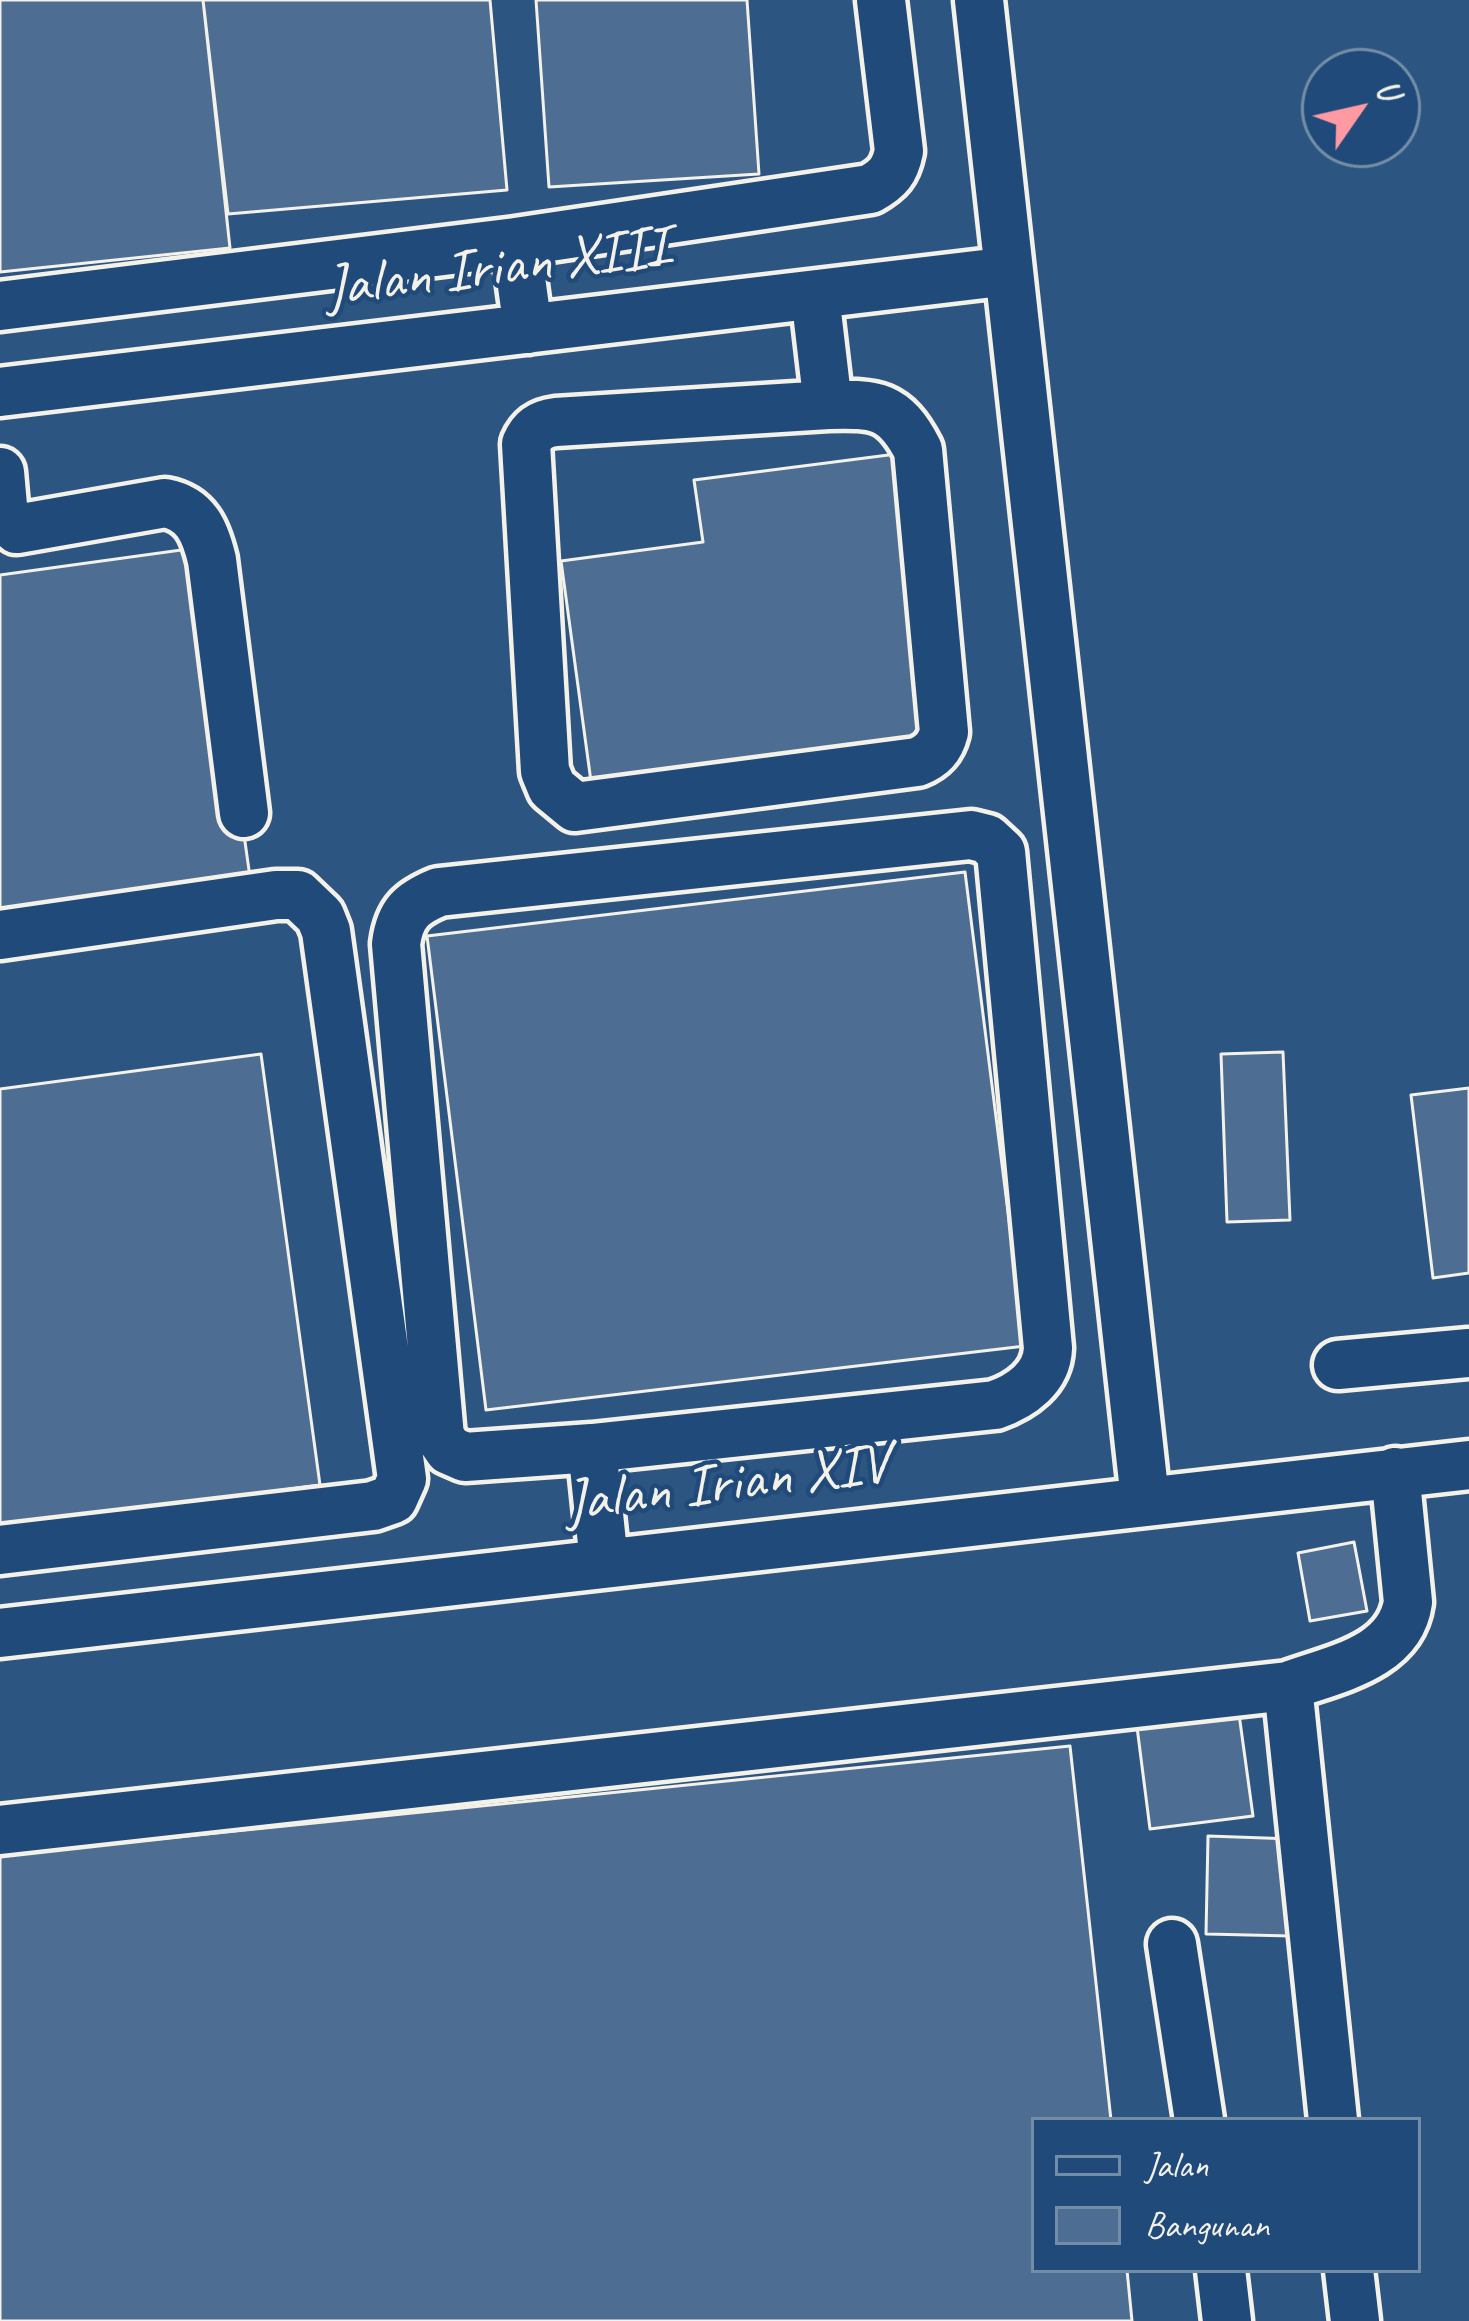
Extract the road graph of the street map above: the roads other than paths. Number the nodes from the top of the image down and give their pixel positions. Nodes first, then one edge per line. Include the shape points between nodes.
1 (881, 0) edge
2 (979, 0) edge
3 (516, 242) junction
4 (1009, 271) junction
5 (815, 295) junction
6 (0, 306) edge
7 (528, 328) junction
8 (0, 392) edge
9 (828, 405) junction
10 (1, 488) edge
11 (244, 813) dead end
12 (0, 935) edge
13 (1469, 1353) edge
14 (1338, 1364) dead end
15 (592, 1448) junction
16 (1469, 1465) edge
17 (1395, 1472) junction
18 (1145, 1499) junction
19 (0, 1550) edge
20 (604, 1562) junction
21 (0, 1633) edge
22 (1288, 1686) junction
23 (0, 1830) edge
24 (1172, 1944) dead end
25 (1199, 2117) edge
26 (1333, 2117) edge
27 (1221, 2273) edge
28 (1349, 2273) edge
29 (1227, 2321) edge
30 (1354, 2321) edge

1 - 3 street via 899,151 887,179 870,189
2 - 4 street
3 - 6 street
3 - 7 street
4 - 5 street, Jalan Irian XIII
4 - 18 street
5 - 7 street, Jalan Irian XIII
5 - 9 street
7 - 8 street, Jalan Irian XIII
9 - 9 street via 882,408 918,450 941,743 917,762 575,807 562,800 545,771 530,435 545,423
10 - 11 street via 4,517 17,529 165,503 199,523 212,560
12 - 19 street via 276,895 298,895 320,916 402,1464 388,1503
13 - 14 street
15 - 15 street via 465,1457 440,1437 396,944 403,916 439,892 987,838 1000,852 1048,1348 1042,1372 994,1405
15 - 20 street
16 - 17 street, Jalan Irian XIV
17 - 18 street, Jalan Irian XIV
17 - 22 street via 1405,1620 1365,1658
18 - 20 street, Jalan Irian XIV
20 - 21 street, Jalan Irian XIV
22 - 23 street
22 - 26 street
24 - 25 street
27 - 29 street
28 - 30 street

